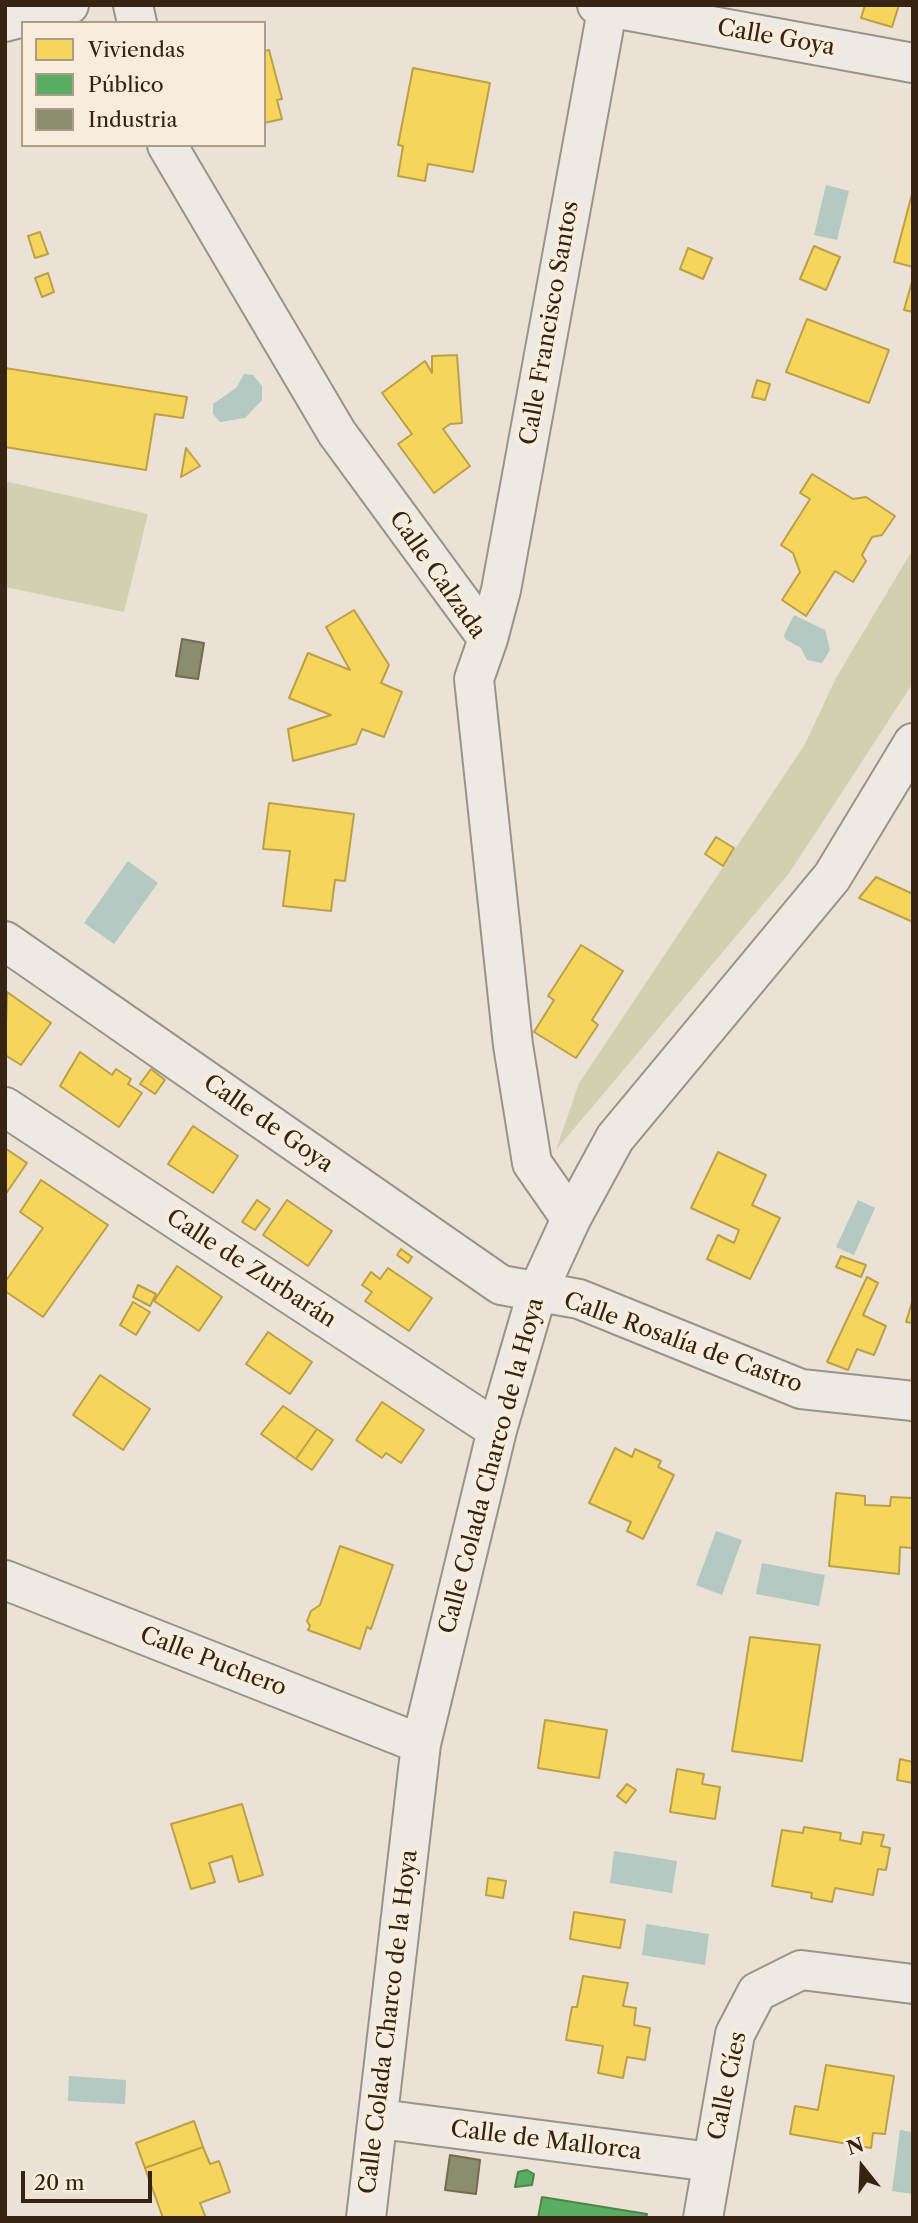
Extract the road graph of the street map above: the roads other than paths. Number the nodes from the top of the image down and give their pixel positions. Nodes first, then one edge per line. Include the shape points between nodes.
1 (69, 5) edge
2 (604, 6) edge
3 (5, 22) edge
4 (913, 63) edge
5 (168, 147) edge
6 (488, 639) junction
7 (913, 743) edge
8 (5, 941) edge
9 (5, 1107) edge
10 (570, 1219) junction
11 (537, 1293) junction
12 (913, 1401) edge
13 (497, 1430) junction
14 (5, 1580) edge
15 (421, 1744) junction
16 (913, 1984) edge
17 (380, 2119) junction
18 (711, 2162) junction
19 (366, 2218) edge
20 (703, 2218) edge

1 - 3 street
2 - 4 street, Calle Goya
2 - 6 street, Calle Francisco Santos
5 - 6 street, Calle Calzada via 337,433
6 - 10 street, Calle Calzada via 474,679 513,1045 532,1163
7 - 10 street, Calle Colada Charco de la Hoya via 832,877 615,1139
8 - 11 street, Calle de Goya via 501,1285
9 - 13 street, Calle de Zurbarán
10 - 11 street, Calle Colada Charco de la Hoya
11 - 12 street, Calle Rosalía de Castro via 579,1299 801,1389
11 - 13 street, Calle Colada Charco de la Hoya
13 - 15 street, Calle Colada Charco de la Hoya
14 - 15 street, Calle Puchero
15 - 17 street, Calle Colada Charco de la Hoya
16 - 18 street, Calle Cíes via 801,1970 757,1992 735,2034
17 - 18 street, Calle de Mallorca
17 - 19 street, Calle Colada Charco de la Hoya
18 - 20 street, Calle Cíes

